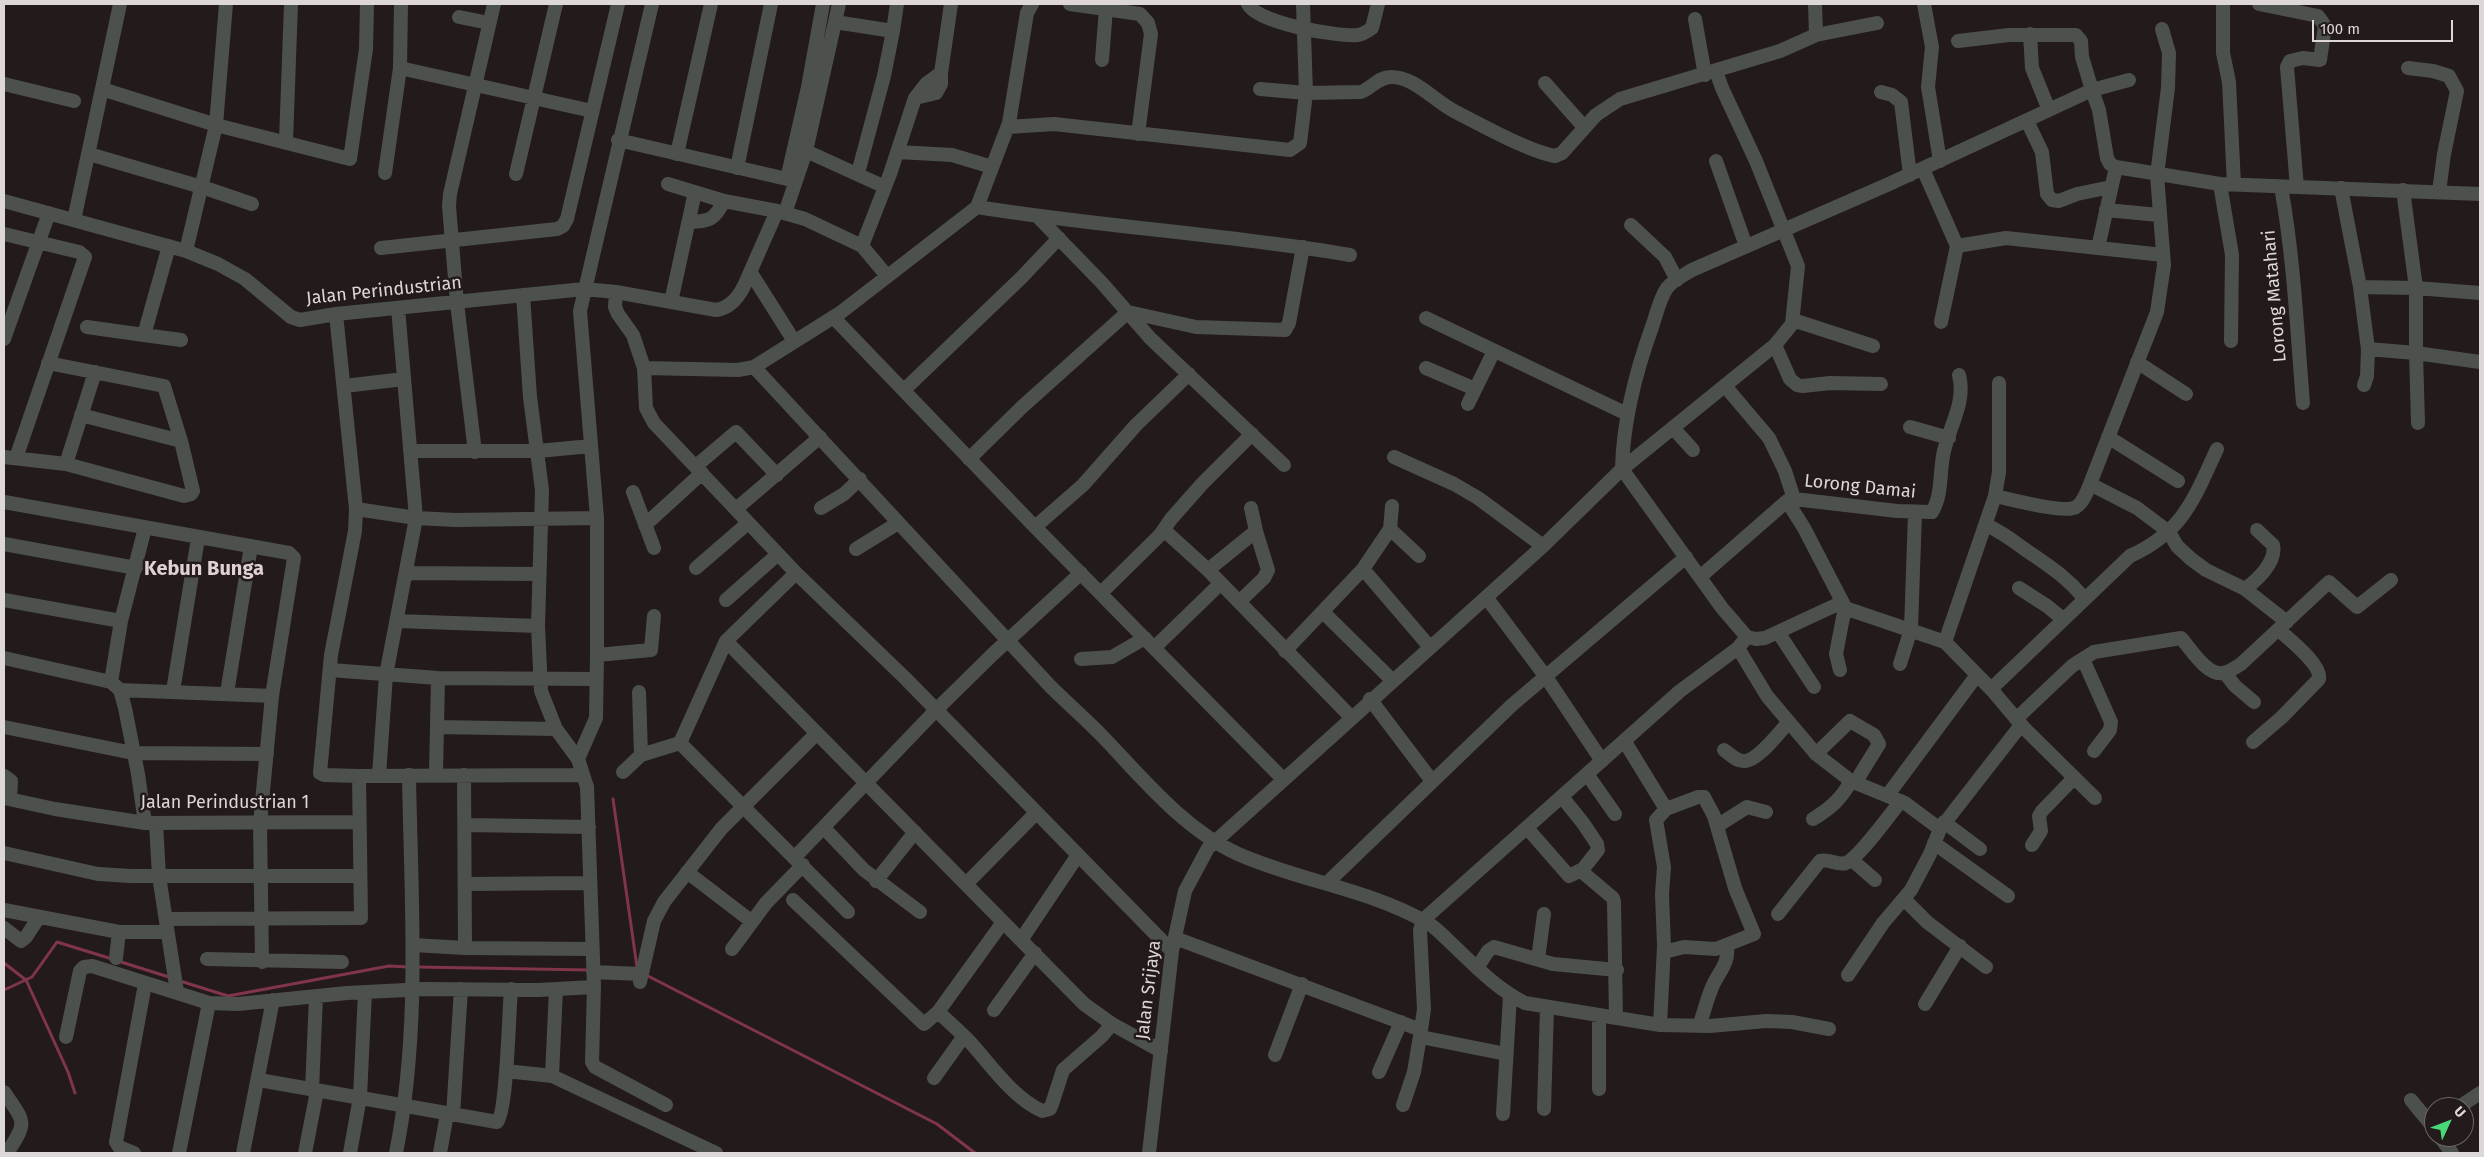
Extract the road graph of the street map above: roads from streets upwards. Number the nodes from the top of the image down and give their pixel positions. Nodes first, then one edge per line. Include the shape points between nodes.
1 (120, 4) edge
2 (226, 4) edge
3 (291, 4) edge
4 (367, 4) edge
5 (401, 4) edge
6 (494, 4) edge
7 (556, 4) edge
8 (618, 4) edge
9 (652, 4) edge
10 (711, 4) edge
11 (771, 4) edge
12 (823, 4) edge
13 (839, 4) edge
14 (897, 4) edge
15 (951, 4) edge
16 (1032, 4) edge
17 (1070, 4) edge
18 (1248, 4) edge
19 (1303, 4) edge
20 (1378, 4) edge
21 (1815, 4) edge
22 (1924, 4) edge
23 (2222, 4) edge
24 (2259, 4) edge
25 (1106, 8) junction
26 (459, 17) dead end
27 (1695, 19) dead end
28 (835, 22) junction
29 (1877, 23) dead end
30 (489, 24) junction
31 (2162, 29) dead end
32 (1306, 30) junction
33 (892, 31) junction
34 (2030, 34) junction
35 (1816, 35) junction
36 (1958, 40) dead end
37 (1102, 60) dead end
38 (400, 68) junction
39 (2408, 68) dead end
40 (1711, 72) junction
41 (2129, 80) dead end
42 (1545, 83) dead end
43 (4, 84) edge
44 (475, 84) junction
45 (102, 89) junction
46 (1260, 89) dead end
47 (2092, 90) junction
48 (1880, 92) dead end
49 (1306, 93) junction
50 (535, 97) junction
51 (74, 101) dead end
52 (2049, 110) junction
53 (592, 111) junction
54 (2027, 120) junction
55 (216, 125) junction
56 (1008, 127) junction
57 (1584, 127) junction
58 (1138, 134) junction
59 (618, 140) junction
60 (286, 141) junction
61 (806, 151) junction
62 (898, 152) junction
63 (89, 154) junction
64 (677, 154) junction
65 (1716, 161) dead end
66 (1940, 161) junction
67 (992, 167) junction
68 (2116, 167) junction
69 (737, 168) junction
70 (1923, 169) junction
71 (385, 173) dead end
72 (858, 173) junction
73 (516, 174) dead end
74 (1910, 175) junction
75 (2157, 175) junction
76 (792, 179) junction
77 (668, 184) dead end
78 (2227, 184) junction
79 (2281, 186) junction
80 (202, 187) junction
81 (885, 187) junction
82 (2111, 187) junction
83 (2297, 187) junction
84 (2341, 188) junction
85 (2403, 190) junction
86 (695, 192) junction
87 (2439, 192) junction
88 (2480, 194) edge
89 (4, 201) edge
90 (724, 201) junction
91 (252, 204) dead end
92 (978, 207) junction
93 (2106, 210) junction
94 (49, 212) junction
95 (781, 212) junction
96 (2159, 214) junction
97 (1038, 217) junction
98 (74, 220) junction
99 (690, 222) junction
100 (1631, 225) dead end
101 (1783, 230) junction
102 (4, 234) edge
103 (1058, 238) junction
104 (451, 242) junction
105 (38, 243) junction
106 (169, 246) junction
107 (862, 246) junction
108 (1746, 246) junction
109 (1957, 246) junction
110 (1303, 247) junction
111 (381, 248) dead end
112 (2098, 248) junction
113 (186, 251) junction
114 (1350, 255) dead end
115 (2163, 255) junction
116 (751, 273) junction
117 (887, 276) junction
118 (1677, 280) junction
119 (2360, 287) junction
120 (2416, 288) junction
121 (584, 289) junction
122 (616, 292) junction
123 (2480, 293) edge
124 (523, 295) junction
125 (457, 302) junction
126 (671, 302) junction
127 (398, 308) junction
128 (1128, 312) junction
129 (336, 314) junction
130 (833, 317) junction
131 (1426, 318) dead end
132 (1793, 320) junction
133 (1941, 322) dead end
134 (87, 327) dead end
135 (144, 335) junction
136 (4, 339) edge
137 (181, 340) dead end
138 (794, 340) junction
139 (2231, 341) dead end
140 (1775, 345) junction
141 (1873, 346) dead end
142 (2368, 349) junction
143 (1494, 351) junction
144 (2416, 353) junction
145 (2137, 362) junction
146 (2480, 362) edge
147 (48, 363) junction
148 (754, 367) junction
149 (644, 368) junction
150 (1426, 368) dead end
151 (95, 372) junction
152 (1189, 374) junction
153 (1959, 375) dead end
154 (404, 379) junction
155 (1999, 383) dead end
156 (1881, 384) dead end
157 (2364, 385) dead end
158 (344, 386) junction
159 (1725, 386) junction
160 (1474, 389) junction
161 (904, 390) junction
162 (2186, 394) dead end
163 (2303, 403) dead end
164 (1468, 404) dead end
165 (1627, 414) junction
166 (81, 415) junction
167 (2418, 423) dead end
168 (1910, 427) dead end
169 (1673, 428) junction
170 (1252, 434) junction
171 (820, 437) junction
172 (2108, 437) junction
173 (1949, 438) junction
174 (181, 440) junction
175 (591, 446) junction
176 (1694, 450) dead end
177 (2217, 450) dead end
178 (410, 451) junction
179 (538, 451) junction
180 (475, 452) junction
181 (1394, 457) dead end
182 (10, 458) edge
183 (969, 458) junction
184 (66, 464) junction
185 (1284, 465) dead end
186 (698, 469) junction
187 (1622, 469) junction
188 (777, 475) junction
189 (860, 479) junction
190 (2178, 481) dead end
191 (2090, 484) junction
192 (633, 492) dead end
193 (1995, 496) junction
194 (1790, 500) junction
195 (4, 502) edge
196 (1392, 506) dead end
197 (821, 508) dead end
198 (1251, 508) dead end
199 (356, 509) junction
200 (736, 509) junction
201 (1915, 513) junction
202 (416, 518) junction
203 (542, 518) junction
204 (598, 518) junction
205 (748, 523) junction
206 (898, 523) junction
207 (645, 525) junction
208 (1986, 525) junction
209 (1035, 527) junction
210 (145, 528) junction
211 (1390, 529) junction
212 (1164, 530) junction
213 (2257, 530) dead end
214 (1256, 532) junction
215 (2169, 532) junction
216 (198, 538) junction
217 (4, 544) edge
218 (251, 546) junction
219 (1543, 546) junction
220 (654, 548) dead end
221 (856, 549) dead end
222 (778, 554) junction
223 (1419, 556) dead end
224 (1686, 557) junction
225 (136, 568) junction
226 (696, 568) dead end
227 (1363, 569) junction
228 (1208, 570) junction
229 (406, 573) junction
230 (796, 573) junction
231 (1081, 573) junction
232 (539, 574) junction
233 (1700, 576) junction
234 (2391, 580) dead end
235 (1221, 584) junction
236 (2019, 588) dead end
237 (2245, 589) junction
238 (1101, 593) junction
239 (1486, 597) junction
240 (2084, 598) junction
241 (4, 600) edge
242 (726, 600) dead end
243 (1238, 602) junction
244 (1845, 607) junction
245 (1324, 612) junction
246 (654, 616) dead end
247 (2062, 619) junction
248 (121, 621) junction
249 (397, 622) junction
250 (538, 626) junction
251 (2283, 626) junction
252 (1911, 629) junction
253 (1778, 632) junction
254 (1747, 637) junction
255 (726, 641) junction
256 (1006, 642) junction
257 (1945, 642) junction
258 (1150, 643) junction
259 (1430, 646) junction
260 (1738, 648) junction
261 (1285, 651) junction
262 (598, 655) junction
263 (4, 658) edge
264 (1081, 659) dead end
265 (2083, 659) junction
266 (1900, 664) dead end
267 (330, 670) junction
268 (1840, 670) dead end
269 (2225, 673) junction
270 (386, 675) junction
271 (1977, 675) junction
272 (438, 678) junction
273 (1546, 678) junction
274 (596, 679) junction
275 (541, 680) junction
276 (1392, 680) junction
277 (115, 686) junction
278 (1814, 687) dead end
279 (1991, 689) junction
280 (174, 691) junction
281 (639, 692) dead end
282 (227, 694) junction
283 (272, 696) junction
284 (1370, 699) junction
285 (2254, 702) dead end
286 (936, 710) junction
287 (1351, 717) junction
288 (1790, 722) junction
289 (2019, 722) junction
290 (437, 727) junction
291 (4, 728) edge
292 (556, 728) junction
293 (817, 733) junction
294 (680, 742) junction
295 (1625, 742) junction
296 (2253, 742) dead end
297 (1724, 750) dead end
298 (2094, 751) dead end
299 (133, 753) junction
300 (267, 754) junction
301 (1816, 754) junction
302 (641, 755) junction
303 (578, 759) junction
304 (1602, 761) junction
305 (623, 772) dead end
306 (436, 774) junction
307 (1587, 774) junction
308 (379, 775) junction
309 (409, 775) junction
310 (464, 775) junction
311 (583, 775) junction
312 (4, 776) edge
313 (359, 776) junction
314 (2074, 778) junction
315 (1283, 779) junction
316 (1432, 781) junction
317 (1853, 782) junction
318 (867, 784) junction
319 (1562, 796) junction
320 (1887, 796) junction
321 (7, 798) edge
322 (2095, 798) dead end
323 (1901, 801) junction
324 (744, 807) junction
325 (1666, 809) junction
326 (1766, 812) dead end
327 (1036, 813) junction
328 (1616, 814) dead end
329 (1813, 819) dead end
330 (359, 822) junction
331 (150, 823) junction
332 (260, 823) junction
333 (466, 825) junction
334 (1942, 825) junction
335 (1718, 826) junction
336 (588, 827) junction
337 (824, 828) junction
338 (1527, 828) junction
339 (915, 832) junction
340 (1214, 840) junction
341 (1934, 843) junction
342 (2032, 845) dead end
343 (1980, 849) dead end
344 (4, 853) edge
345 (1078, 855) junction
346 (1852, 860) junction
347 (799, 861) junction
348 (1581, 871) junction
349 (687, 872) junction
350 (159, 876) junction
351 (260, 876) junction
352 (360, 876) junction
353 (1875, 880) dead end
354 (876, 881) junction
355 (1326, 883) junction
356 (466, 884) junction
357 (589, 884) junction
358 (966, 884) junction
359 (2008, 896) dead end
360 (1904, 899) junction
361 (793, 900) dead end
362 (4, 910) edge
363 (848, 912) dead end
364 (920, 912) dead end
365 (1544, 914) dead end
366 (1778, 914) dead end
367 (39, 917) junction
368 (261, 920) junction
369 (1423, 920) junction
370 (751, 922) junction
371 (1003, 922) junction
372 (167, 926) junction
373 (4, 928) edge
374 (119, 932) junction
375 (1021, 940) junction
376 (1174, 944) junction
377 (413, 945) junction
378 (1727, 946) junction
379 (1960, 946) junction
380 (465, 948) junction
381 (592, 949) junction
382 (732, 949) dead end
383 (1664, 952) junction
384 (1035, 953) junction
385 (116, 958) dead end
386 (207, 959) dead end
387 (1538, 959) junction
388 (262, 962) junction
389 (342, 962) dead end
390 (1986, 967) dead end
391 (1477, 968) junction
392 (1617, 970) junction
393 (593, 974) junction
394 (1848, 975) dead end
395 (145, 984) junction
396 (176, 984) junction
397 (1302, 984) junction
398 (414, 989) junction
399 (461, 989) junction
400 (510, 989) junction
401 (556, 989) junction
402 (364, 992) junction
403 (316, 996) junction
404 (1510, 996) junction
405 (273, 1000) junction
406 (209, 1003) junction
407 (1926, 1004) dead end
408 (1547, 1008) junction
409 (994, 1010) dead end
410 (938, 1012) junction
411 (1599, 1016) junction
412 (1616, 1018) junction
413 (1401, 1022) junction
414 (1112, 1024) junction
415 (1660, 1025) junction
416 (1699, 1026) junction
417 (1829, 1029) dead end
418 (1421, 1033) junction
419 (964, 1036) junction
420 (66, 1037) dead end
421 (1160, 1051) junction
422 (1506, 1054) junction
423 (1275, 1055) dead end
424 (506, 1071) junction
425 (1379, 1072) dead end
426 (552, 1076) junction
427 (934, 1078) dead end
428 (259, 1080) junction
429 (315, 1090) junction
430 (1599, 1090) dead end
431 (4, 1092) edge
432 (360, 1097) junction
433 (2411, 1100) dead end
434 (666, 1105) dead end
435 (1403, 1105) dead end
436 (405, 1106) junction
437 (1544, 1109) dead end
438 (1503, 1114) dead end
439 (450, 1115) junction
440 (2424, 1116) edge
441 (7, 1153) edge
442 (134, 1153) edge
443 (180, 1153) edge
444 (243, 1153) edge
445 (305, 1153) edge
446 (350, 1153) edge
447 (396, 1153) edge
448 (440, 1153) edge
449 (716, 1153) edge
450 (1148, 1153) edge

1 - 45 street
2 - 55 street
3 - 60 street
4 - 60 street via 366,49 351,159
5 - 38 street
6 - 30 street
7 - 50 street
8 - 53 street
9 - 59 street
10 - 64 street
11 - 69 street
12 - 76 street
13 - 28 street
14 - 33 street
15 - 62 street via 941,73 915,98
16 - 56 street via 1027,13
17 - 25 street
18 - 32 street via 1255,13
19 - 32 street
20 - 32 street via 1374,24 1367,32 1358,35
21 - 35 street
22 - 66 street via 1932,47 1928,87
23 - 78 street via 2222,53 2229,82
24 - 83 street via 2318,16 2325,26 2320,60 2295,59 2286,67
25 - 37 street
25 - 58 street via 1140,14 1148,23 1150,42
26 - 30 street
27 - 40 street
28 - 33 street
28 - 61 street
29 - 35 street
30 - 44 street
31 - 75 street via 2169,53 2168,88
32 - 49 street
33 - 72 street via 884,76
34 - 36 street
34 - 47 street via 2080,38
34 - 52 street via 2032,68
35 - 40 street via 1780,51
38 - 44 street
38 - 71 street
39 - 87 street via 2449,76 2457,91
40 - 57 street via 1620,99
40 - 101 street via 1722,88 1756,161
41 - 47 street
42 - 57 street
43 - 51 street
44 - 50 street
44 - 104 street via 450,194
45 - 55 street
45 - 63 street
46 - 49 street
47 - 52 street
47 - 68 street via 2100,110 2107,158
48 - 74 street via 1901,102
49 - 57 street via 1361,92 1383,78 1402,79 1416,84 1454,111 1533,149 1555,156 1562,153
49 - 58 street via 1300,142 1290,150
50 - 53 street
50 - 73 street
52 - 54 street
53 - 104 street via 563,226
54 - 66 street
54 - 82 street via 2042,152 2047,194 2052,200
55 - 60 street
55 - 80 street
56 - 58 street via 1054,124
56 - 67 street
59 - 64 street
59 - 121 street
61 - 72 street
61 - 76 street
62 - 67 street via 952,155
62 - 81 street
63 - 80 street
63 - 98 street
64 - 69 street
65 - 108 street
66 - 70 street
67 - 92 street
68 - 75 street
68 - 82 street
69 - 76 street
70 - 74 street
70 - 109 street
72 - 81 street
74 - 101 street
75 - 78 street
75 - 96 street
76 - 95 street, Jalan Perindustrian
77 - 86 street
78 - 79 street
78 - 139 street via 2232,256
79 - 83 street
79 - 163 street, Lorong Matahari via 2288,222
80 - 91 street
80 - 113 street
81 - 107 street
82 - 93 street
83 - 84 street
84 - 85 street
84 - 119 street
85 - 87 street
85 - 120 street
86 - 90 street
86 - 99 street
87 - 88 street
89 - 94 street, Jalan Perindustrian
90 - 95 street
90 - 99 street via 717,215 708,222
92 - 97 street
92 - 117 street
93 - 96 street
93 - 112 street
94 - 98 street, Jalan Perindustrian
94 - 105 street
95 - 107 street via 805,219
95 - 116 street, Jalan Perindustrian
96 - 115 street
97 - 103 street
97 - 110 street
98 - 106 street, Jalan Perindustrian
99 - 126 street
100 - 118 street via 1665,256
101 - 108 street
101 - 132 street via 1798,266
102 - 105 street
103 - 128 street
103 - 161 street
104 - 111 street
104 - 125 street
105 - 136 street
105 - 147 street via 79,252 85,257
106 - 113 street, Jalan Perindustrian
106 - 135 street
107 - 117 street
108 - 118 street
109 - 112 street via 2006,238
109 - 133 street
110 - 114 street
110 - 128 street via 1285,330 1196,327
112 - 115 street
113 - 129 street, Jalan Perindustrian via 245,279 290,317 300,320
115 - 145 street via 2156,312
116 - 126 street, Jalan Perindustrian via 739,296 723,309
116 - 138 street
117 - 130 street
118 - 165 street via 1662,297
119 - 120 street
119 - 142 street
120 - 123 street
120 - 144 street
121 - 122 street, Jalan Perindustrian
121 - 124 street, Jalan Perindustrian
121 - 175 street via 580,311
122 - 126 street, Jalan Perindustrian
122 - 149 street via 615,307 633,335
124 - 125 street, Jalan Perindustrian
124 - 179 street via 530,397
125 - 127 street, Jalan Perindustrian
125 - 180 street
127 - 129 street, Jalan Perindustrian
127 - 154 street
128 - 152 street via 1150,338
128 - 183 street
129 - 158 street
130 - 138 street
130 - 161 street
131 - 143 street
132 - 140 street, Jalan Srijaya
132 - 141 street
134 - 135 street
135 - 137 street
138 - 148 street
140 - 156 street via 1790,379 1797,385 1830,382
140 - 159 street, Jalan Srijaya
142 - 144 street
142 - 157 street
143 - 160 street
143 - 165 street
144 - 146 street
144 - 167 street
145 - 162 street
145 - 172 street
147 - 151 street
147 - 182 street
148 - 149 street via 738,370
148 - 171 street
149 - 186 street via 646,408 654,423
150 - 160 street
151 - 166 street
151 - 174 street via 164,386
152 - 170 street
152 - 209 street via 1136,425 1083,485
153 - 173 street, Lorong Damai via 1960,403
154 - 158 street
154 - 178 street
155 - 193 street via 1999,472
158 - 199 street
159 - 169 street, Jalan Srijaya
159 - 194 street via 1770,438 1785,471
160 - 164 street
161 - 183 street
165 - 187 street via 1622,441
166 - 174 street
166 - 184 street
168 - 173 street
169 - 176 street
169 - 187 street, Jalan Srijaya
170 - 185 street
170 - 212 street via 1202,484
171 - 188 street
171 - 189 street
172 - 190 street
172 - 191 street
173 - 201 street, Lorong Damai via 1934,510
174 - 184 street via 192,491 188,496
175 - 179 street
175 - 204 street
177 - 215 street via 2191,505
178 - 180 street
178 - 202 street
179 - 180 street
179 - 203 street
181 - 219 street via 1478,498
182 - 184 street
183 - 209 street
186 - 188 street via 736,432
186 - 200 street
186 - 207 street
187 - 219 street, Jalan Srijaya
187 - 224 street
188 - 200 street
189 - 197 street
189 - 206 street
191 - 193 street via 2081,502 2073,509
191 - 215 street via 2137,508
192 - 207 street
193 - 208 street
194 - 201 street, Lorong Damai
194 - 233 street, Lorong Damai
194 - 244 street
195 - 210 street
196 - 211 street
198 - 214 street
199 - 202 street
199 - 267 street via 355,531
200 - 205 street
201 - 252 street
202 - 203 street
202 - 229 street
203 - 204 street
203 - 232 street
204 - 262 street
205 - 222 street
205 - 226 street
206 - 221 street
206 - 256 street
207 - 220 street
208 - 240 street via 2048,564 2068,579
208 - 257 street
209 - 231 street
210 - 216 street
210 - 225 street
211 - 223 street
211 - 227 street
212 - 228 street
212 - 238 street
213 - 237 street via 2274,545 2274,554 2255,581
214 - 228 street
214 - 243 street via 1268,570 1264,578
215 - 237 street via 2177,546 2191,559
215 - 240 street via 2153,546 2130,556
216 - 218 street
216 - 280 street
217 - 225 street
218 - 282 street
218 - 283 street via 289,553 294,558
219 - 239 street, Jalan Srijaya
222 - 230 street
222 - 242 street
224 - 233 street
224 - 273 street
225 - 248 street
227 - 245 street
227 - 259 street
228 - 235 street
229 - 232 street
229 - 249 street
230 - 255 street
230 - 286 street
231 - 238 street
231 - 256 street
232 - 250 street
233 - 254 street
234 - 251 street via 2357,607 2329,582
235 - 243 street
235 - 258 street
236 - 247 street
237 - 251 street
238 - 258 street
239 - 259 street, Jalan Srijaya
239 - 273 street
240 - 247 street
241 - 248 street
243 - 261 street
244 - 252 street
244 - 253 street via 1828,607
244 - 268 street via 1836,654
245 - 261 street
245 - 276 street
246 - 262 street via 651,650
247 - 279 street
248 - 277 street
249 - 250 street
249 - 270 street
250 - 275 street
251 - 269 street via 2241,664
251 - 296 street via 2315,665 2319,679
252 - 257 street
252 - 266 street
253 - 254 street via 1756,639
253 - 278 street
254 - 260 street
255 - 293 street
255 - 294 street
256 - 286 street
256 - 340 street via 1159,795
257 - 271 street
258 - 264 street via 1112,657
258 - 315 street
259 - 276 street, Jalan Srijaya
260 - 288 street via 1768,696
260 - 295 street via 1680,691
261 - 287 street
262 - 274 street
263 - 277 street
265 - 269 street via 2094,652 2181,638 2206,667 2217,674
265 - 289 street via 2072,666
265 - 298 street via 2111,722 2110,730
267 - 270 street
267 - 313 street via 320,773
269 - 285 street
270 - 272 street
270 - 308 street
271 - 279 street
271 - 320 street
272 - 275 street
272 - 290 street
273 - 304 street
273 - 316 street via 1512,704
274 - 275 street
274 - 303 street via 596,718
275 - 292 street via 543,698
276 - 284 street, Jalan Srijaya
277 - 280 street
277 - 299 street
279 - 289 street
280 - 282 street
281 - 302 street
282 - 283 street
283 - 300 street
284 - 287 street, Jalan Srijaya
284 - 316 street
286 - 318 street
286 - 327 street
287 - 315 street, Jalan Srijaya
288 - 297 street via 1754,757 1745,761
288 - 301 street
289 - 314 street
289 - 334 street
290 - 292 street
290 - 306 street
291 - 299 street
292 - 303 street
293 - 318 street
293 - 324 street
294 - 302 street
294 - 324 street
295 - 304 street
295 - 325 street
299 - 300 street
299 - 331 street
300 - 332 street
301 - 317 street
301 - 317 street via 1850,721 1874,736 1879,744
302 - 305 street
303 - 311 street
304 - 307 street
306 - 309 street
306 - 310 street
307 - 319 street
307 - 328 street
308 - 309 street
308 - 313 street
309 - 377 street
310 - 311 street
310 - 333 street
311 - 336 street via 587,787
312 - 321 street via 11,781
313 - 330 street
314 - 322 street
314 - 342 street via 2042,811 2039,816 2041,831
315 - 340 street, Jalan Srijaya
316 - 355 street
317 - 320 street
317 - 329 street via 1832,807
318 - 337 street
318 - 339 street
319 - 338 street
319 - 348 street via 1597,844 1596,855
320 - 323 street
321 - 331 street, Jalan Perindustrian 1 via 55,809
323 - 334 street
323 - 346 street
324 - 347 street
324 - 349 street via 721,829
325 - 335 street via 1704,797
325 - 383 street via 1656,820 1664,867
326 - 335 street via 1747,807
327 - 345 street
327 - 358 street
330 - 332 street, Jalan Perindustrian 1
330 - 352 street
331 - 332 street, Jalan Perindustrian 1
331 - 350 street
332 - 351 street
333 - 336 street
333 - 356 street
334 - 341 street
334 - 343 street
335 - 378 street via 1735,888 1754,934
336 - 357 street
337 - 347 street
337 - 354 street
338 - 348 street via 1565,873 1569,876
338 - 369 street
339 - 354 street
339 - 358 street
340 - 355 street via 1238,854
340 - 376 street, Jalan Srijaya via 1185,891
341 - 359 street
341 - 360 street
344 - 350 street via 98,874
345 - 375 street
345 - 376 street
346 - 353 street
346 - 366 street via 1838,864 1820,861
347 - 363 street
347 - 370 street
348 - 392 street via 1613,898
349 - 370 street
349 - 393 street via 659,911 641,974
350 - 351 street
350 - 372 street
351 - 352 street
351 - 368 street
352 - 368 street via 360,919
354 - 364 street
355 - 369 street via 1385,902
356 - 357 street
356 - 380 street
357 - 381 street
358 - 371 street
360 - 379 street via 1926,922
360 - 394 street via 1883,923
361 - 410 street via 922,1023 926,1024
362 - 367 street
365 - 387 street
367 - 373 street via 21,941
367 - 374 street
368 - 372 street
368 - 388 street
369 - 391 street
369 - 418 street via 1420,930 1424,1009
370 - 382 street
371 - 375 street
371 - 410 street
372 - 374 street
372 - 396 street
374 - 385 street
375 - 384 street
376 - 397 street
376 - 421 street, Jalan Srijaya
377 - 380 street
377 - 398 street
378 - 383 street via 1716,949 1684,947
378 - 416 street via 1726,965 1713,985
379 - 390 street
379 - 407 street
380 - 381 street
381 - 393 street
383 - 415 street
384 - 409 street
384 - 414 street via 1084,1004
386 - 388 street
387 - 391 street via 1494,948 1488,951
387 - 392 street via 1553,964
388 - 389 street
391 - 404 street
392 - 412 street
393 - 401 street
393 - 434 street via 593,1065
395 - 396 street
395 - 420 street via 92,966 84,967 80,970
395 - 442 street via 116,1142 119,1147
396 - 406 street
397 - 413 street
397 - 423 street
398 - 399 street
398 - 402 street
398 - 436 street
399 - 400 street
399 - 439 street
400 - 401 street
400 - 424 street
401 - 426 street
402 - 403 street
402 - 432 street
403 - 405 street
403 - 429 street
404 - 408 street
404 - 422 street
405 - 406 street
405 - 428 street
406 - 443 street
408 - 411 street
408 - 437 street
410 - 419 street
411 - 412 street
411 - 430 street
412 - 415 street
413 - 418 street
413 - 425 street
414 - 419 street via 1063,1070 1052,1104 1046,1111 1029,1105
414 - 421 street
415 - 416 street
416 - 417 street via 1766,1021
418 - 422 street
418 - 435 street via 1414,1072
419 - 427 street
421 - 450 street, Jalan Srijaya
422 - 438 street
424 - 426 street
424 - 439 street via 498,1121
426 - 449 street
428 - 429 street
428 - 444 street
429 - 432 street
429 - 445 street
431 - 441 street via 23,1125
432 - 436 street
432 - 446 street
433 - 440 street
436 - 439 street
436 - 447 street
439 - 448 street

